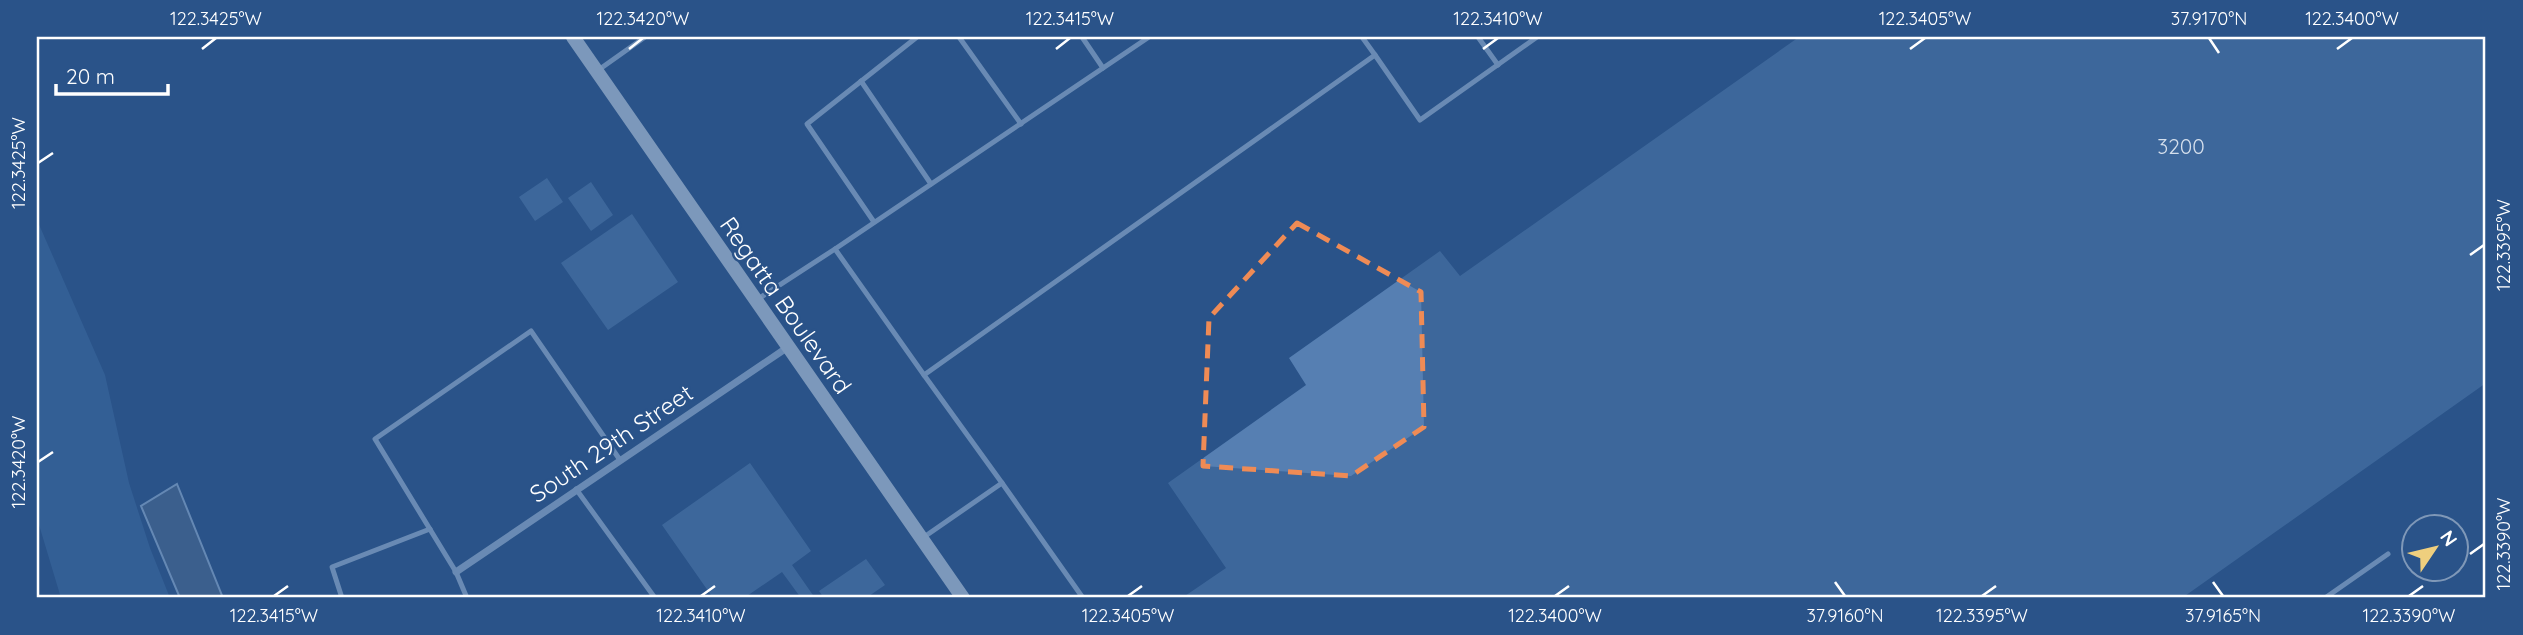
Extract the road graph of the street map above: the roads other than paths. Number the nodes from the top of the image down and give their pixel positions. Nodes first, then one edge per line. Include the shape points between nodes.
1 (573, 37) edge
2 (645, 37) edge
3 (917, 37) edge
4 (959, 37) edge
5 (1082, 37) edge
6 (1149, 37) edge
7 (1362, 37) edge
8 (1478, 37) edge
9 (1537, 37) edge
10 (1376, 55) junction
11 (1498, 65) junction
12 (1103, 68) junction
13 (597, 71) junction
14 (861, 81) junction
15 (1021, 124) junction
16 (931, 184) junction
17 (874, 222) junction
18 (835, 249) junction
19 (755, 300) junction
20 (788, 347) junction
21 (924, 375) junction
22 (620, 460) junction
23 (1002, 483) junction
24 (576, 489) junction
25 (430, 528) junction
26 (922, 539) junction
27 (2388, 554) dead end
28 (456, 572) junction
29 (342, 598) edge
30 (467, 598) edge
31 (655, 598) edge
32 (962, 598) edge
33 (1083, 598) edge
34 (2325, 598) edge

1 - 13 street, Regatta Boulevard
2 - 13 lane
3 - 14 lane
4 - 15 lane
5 - 12 lane
6 - 12 lane
7 - 10 lane
8 - 11 lane
9 - 11 lane
10 - 11 lane via 1420,120
10 - 21 lane
12 - 15 lane
13 - 19 street, Regatta Boulevard
14 - 16 lane
14 - 17 lane via 807,124
15 - 16 lane
16 - 17 lane
17 - 18 lane
18 - 19 lane
18 - 21 lane
19 - 20 street, Regatta Boulevard
20 - 22 street, South 29th Street
20 - 26 street, Regatta Boulevard
21 - 23 lane
22 - 24 street, South 29th Street
22 - 25 lane via 531,331 375,439
23 - 26 lane
23 - 33 lane
24 - 28 street, South 29th Street
24 - 31 lane
25 - 28 lane
25 - 29 lane via 332,567
26 - 32 street, Regatta Boulevard
27 - 34 lane
28 - 30 lane

